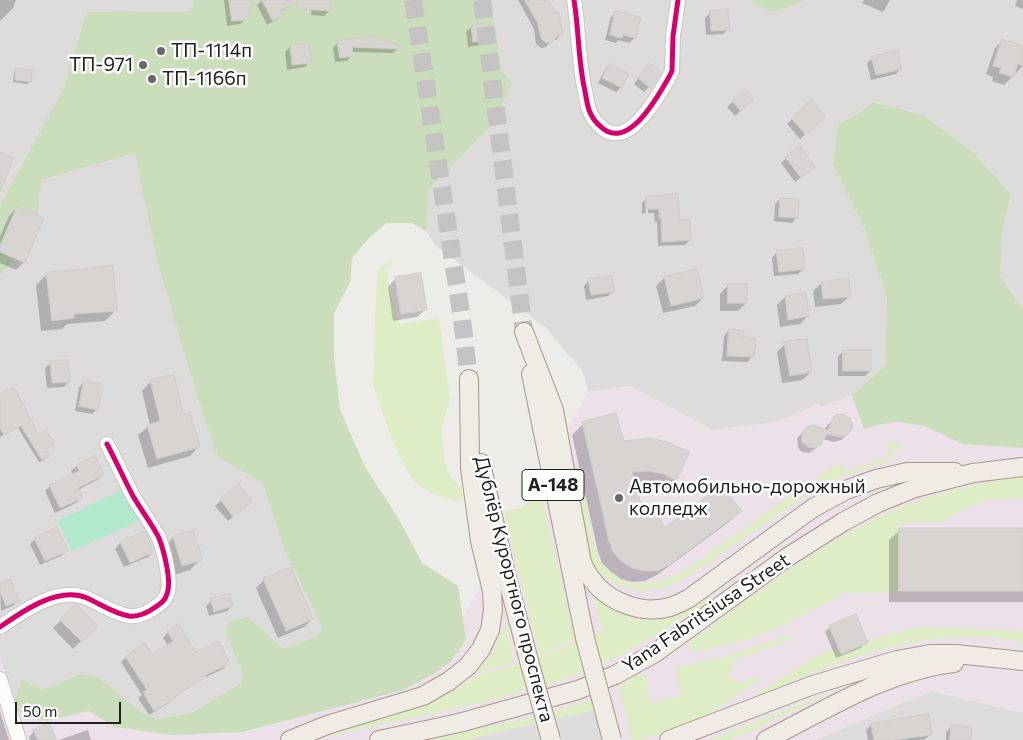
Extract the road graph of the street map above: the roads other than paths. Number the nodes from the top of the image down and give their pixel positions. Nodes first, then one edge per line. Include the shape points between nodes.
1 (574, 0) edge
2 (678, 0) edge
3 (107, 444) dead end
4 (1023, 467) edge
5 (973, 473) junction
6 (0, 627) edge
7 (1016, 660) edge
8 (0, 679) edge
9 (19, 740) edge
10 (290, 740) edge
11 (379, 740) edge
12 (552, 740) edge
13 (612, 740) edge
14 (668, 740) edge
15 (766, 740) edge

1 - 2 street via 589,110 604,131 614,134 632,128 670,77
3 - 6 street via 159,538 169,577 168,593 150,611 131,616 79,595 70,595 42,601
4 - 5 main road, Yana Fabritsiusa Street / А-148
5 - 11 main road, Yana Fabritsiusa Street / А-148 via 915,488 844,522 786,558 655,652 615,674 578,690 508,710
5 - 13 main road, А-148, bridge via 907,472 846,490 813,508 688,599 671,607 635,608 602,590 582,563 554,410 524,332 585,638
7 - 14 main road via 930,654 897,660 813,685
7 - 15 main road via 936,665 881,682
8 - 9 street
10 - 12 main road, Дублёр Курортного проспекта, bridge via 327,725 423,696 468,666 481,649 490,630 493,610 470,468 470,379 482,471

